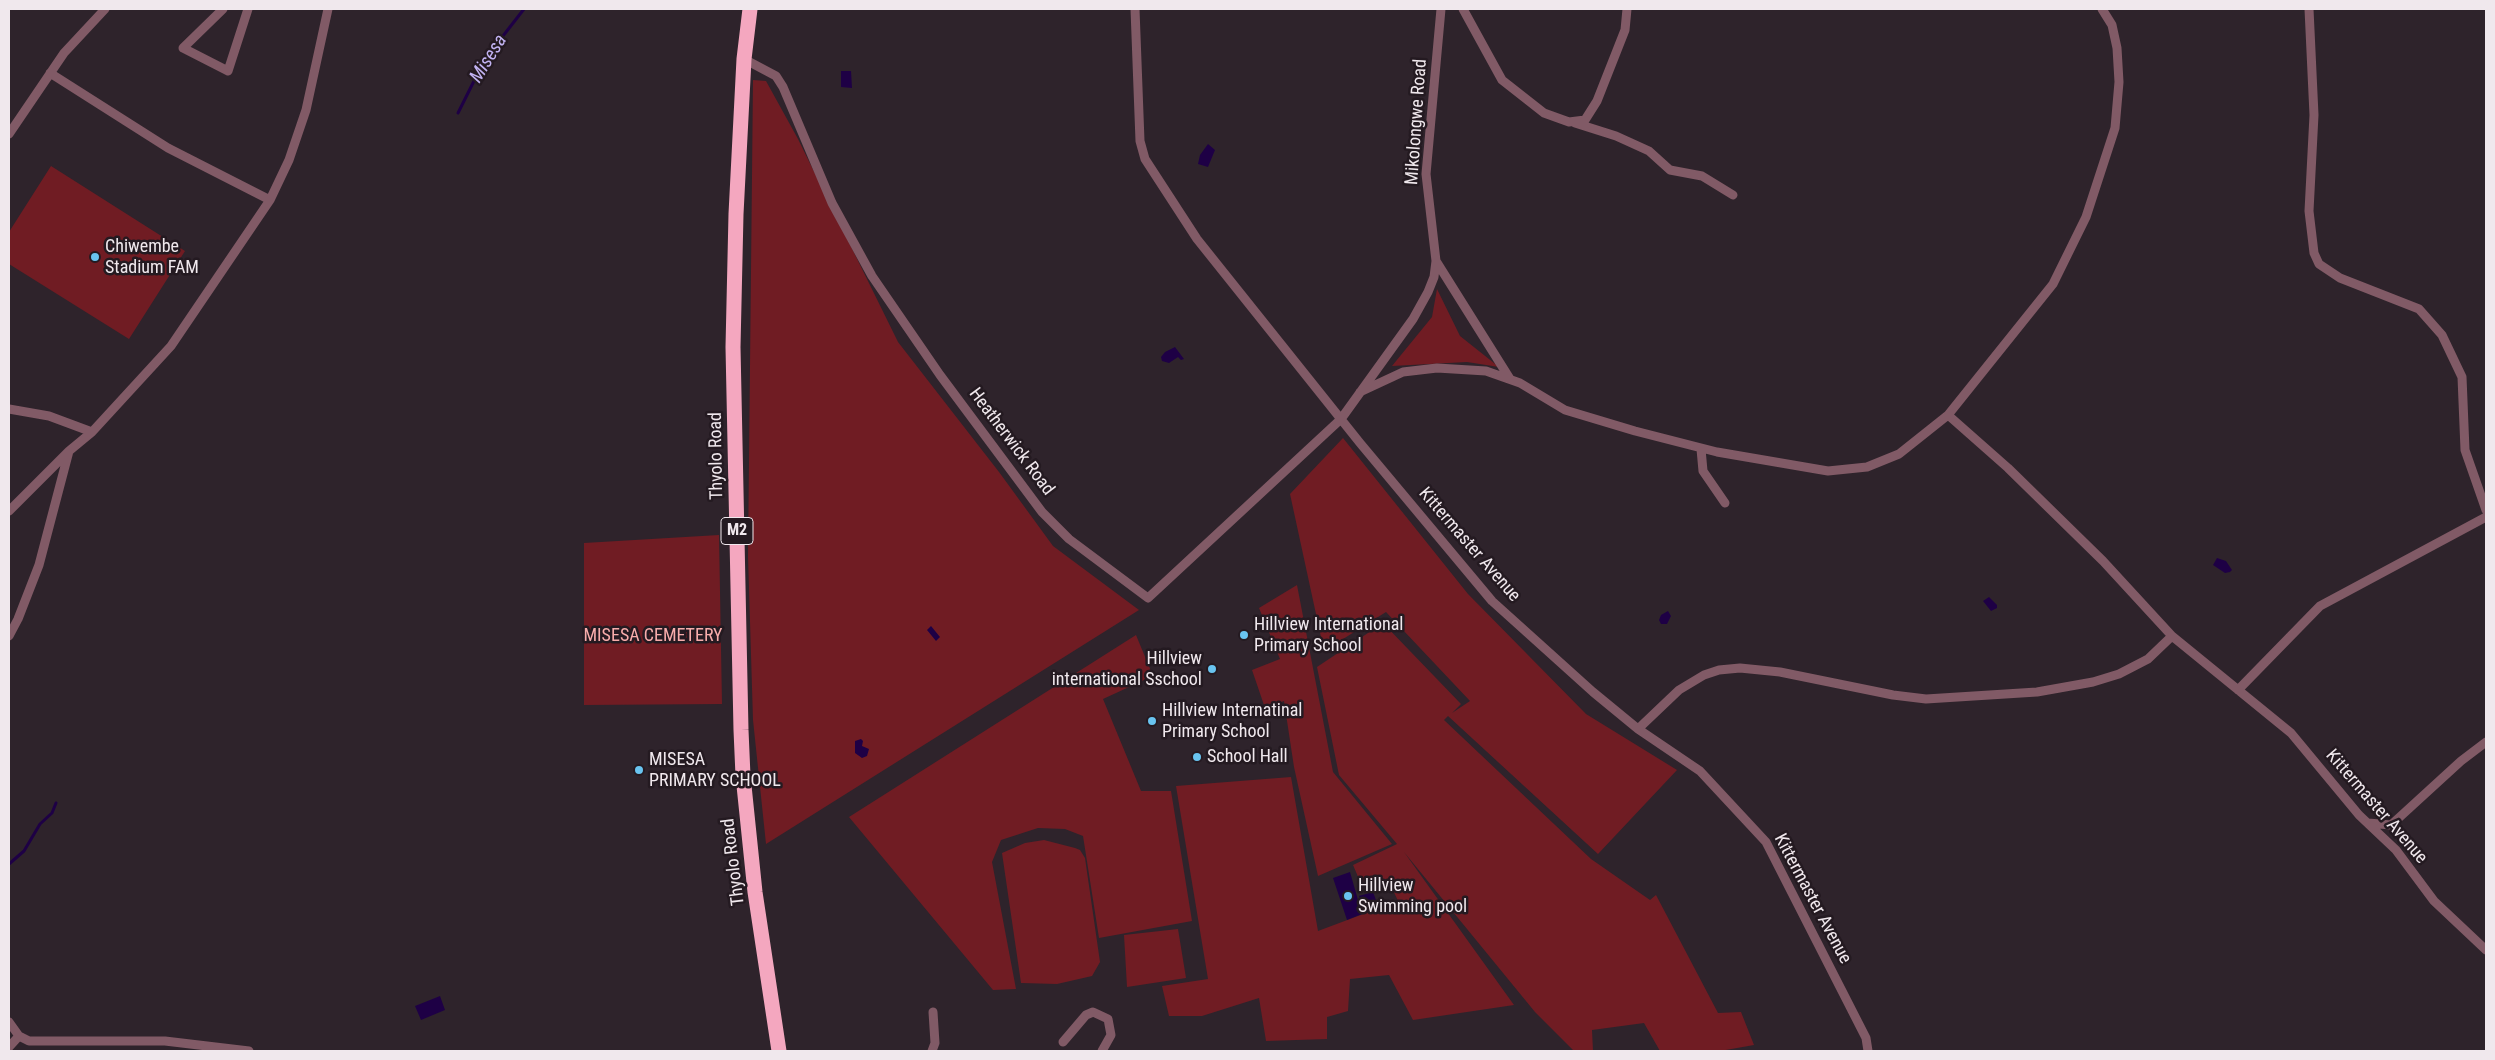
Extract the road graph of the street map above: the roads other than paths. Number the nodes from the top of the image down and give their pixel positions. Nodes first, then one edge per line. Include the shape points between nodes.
1 (105, 9) edge
2 (222, 9) edge
3 (248, 9) edge
4 (328, 9) edge
5 (750, 9) edge
6 (1135, 9) edge
7 (1441, 9) edge
8 (1463, 9) edge
9 (1627, 9) edge
10 (2102, 9) edge
11 (2309, 9) edge
12 (744, 59) junction
13 (50, 73) junction
14 (1570, 122) junction
15 (9, 134) edge
16 (1733, 195) dead end
17 (270, 200) junction
18 (1436, 261) junction
19 (1510, 379) junction
20 (1359, 392) junction
21 (9, 409) edge
22 (1948, 415) junction
23 (1341, 419) junction
24 (92, 432) junction
25 (1701, 449) junction
26 (69, 451) junction
27 (1725, 503) dead end
28 (2486, 510) edge
29 (9, 511) edge
30 (2486, 517) edge
31 (9, 636) edge
32 (2172, 636) junction
33 (2238, 690) junction
34 (1638, 728) junction
35 (2486, 742) edge
36 (2368, 823) junction
37 (2486, 950) edge
38 (933, 1012) dead end
39 (9, 1022) edge
40 (19, 1036) junction
41 (1063, 1042) dead end
42 (9, 1047) edge
43 (214, 1048) edge
44 (249, 1051) edge
45 (779, 1051) edge
46 (932, 1051) edge
47 (1102, 1051) edge
48 (1868, 1051) edge

1 - 13 street via 72,42
2 - 3 street via 183,48 228,71
4 - 17 street via 306,110 289,160
5 - 12 highway, Thyolo Road / M2
6 - 23 street, Kittermaster Avenue via 1140,141 1145,159 1197,239
7 - 18 street, Mikolongwe Road via 1426,174
8 - 14 street via 1502,80 1544,113
9 - 14 street via 1625,30 1597,101 1586,120
10 - 22 street via 2112,25 2119,82 2115,128 2086,217 2053,284
11 - 28 street via 2314,115 2309,211 2314,253 2319,264 2340,278 2419,310 2442,335 2462,377 2465,450
12 - 23 street, Heatherwick Road via 776,76 783,86 832,203 872,276 940,375 1042,512 1069,538 1148,598
12 - 45 highway, Thyolo Road / M2 via 733,347 741,730 755,892
13 - 15 street
13 - 17 street via 168,148
14 - 16 street via 1616,136 1649,152 1670,170 1702,176
17 - 24 street via 171,346
18 - 19 street
18 - 20 street, Mikolongwe Road via 1428,292
19 - 20 street via 1486,371 1437,368 1403,372
19 - 25 street via 1565,410
20 - 23 street, Mikolongwe Road
21 - 24 street via 49,416
22 - 25 street via 1899,454 1867,466 1828,471
22 - 32 street, Kittermaster Avenue via 2008,468 2103,561
23 - 34 street, Kittermaster Avenue via 1492,601
24 - 26 street
25 - 27 street via 1703,471
26 - 29 street
26 - 31 street via 39,565
30 - 33 street via 2320,606
32 - 33 street, Kittermaster Avenue
32 - 34 street via 2148,659 2119,674 2037,692 1926,698 1893,695 1780,672 1740,668 1719,670 1679,690
33 - 36 street, Kittermaster Avenue via 2291,733
34 - 48 street, Kittermaster Avenue via 1700,772 1766,842 1866,1038
35 - 36 street via 2392,825
36 - 37 street, Kittermaster Avenue via 2396,850 2434,901
38 - 46 street
39 - 40 street
40 - 42 street
40 - 43 street via 29,1041 165,1041
41 - 47 street via 1086,1015 1093,1012 1108,1019 1111,1035
43 - 44 street

